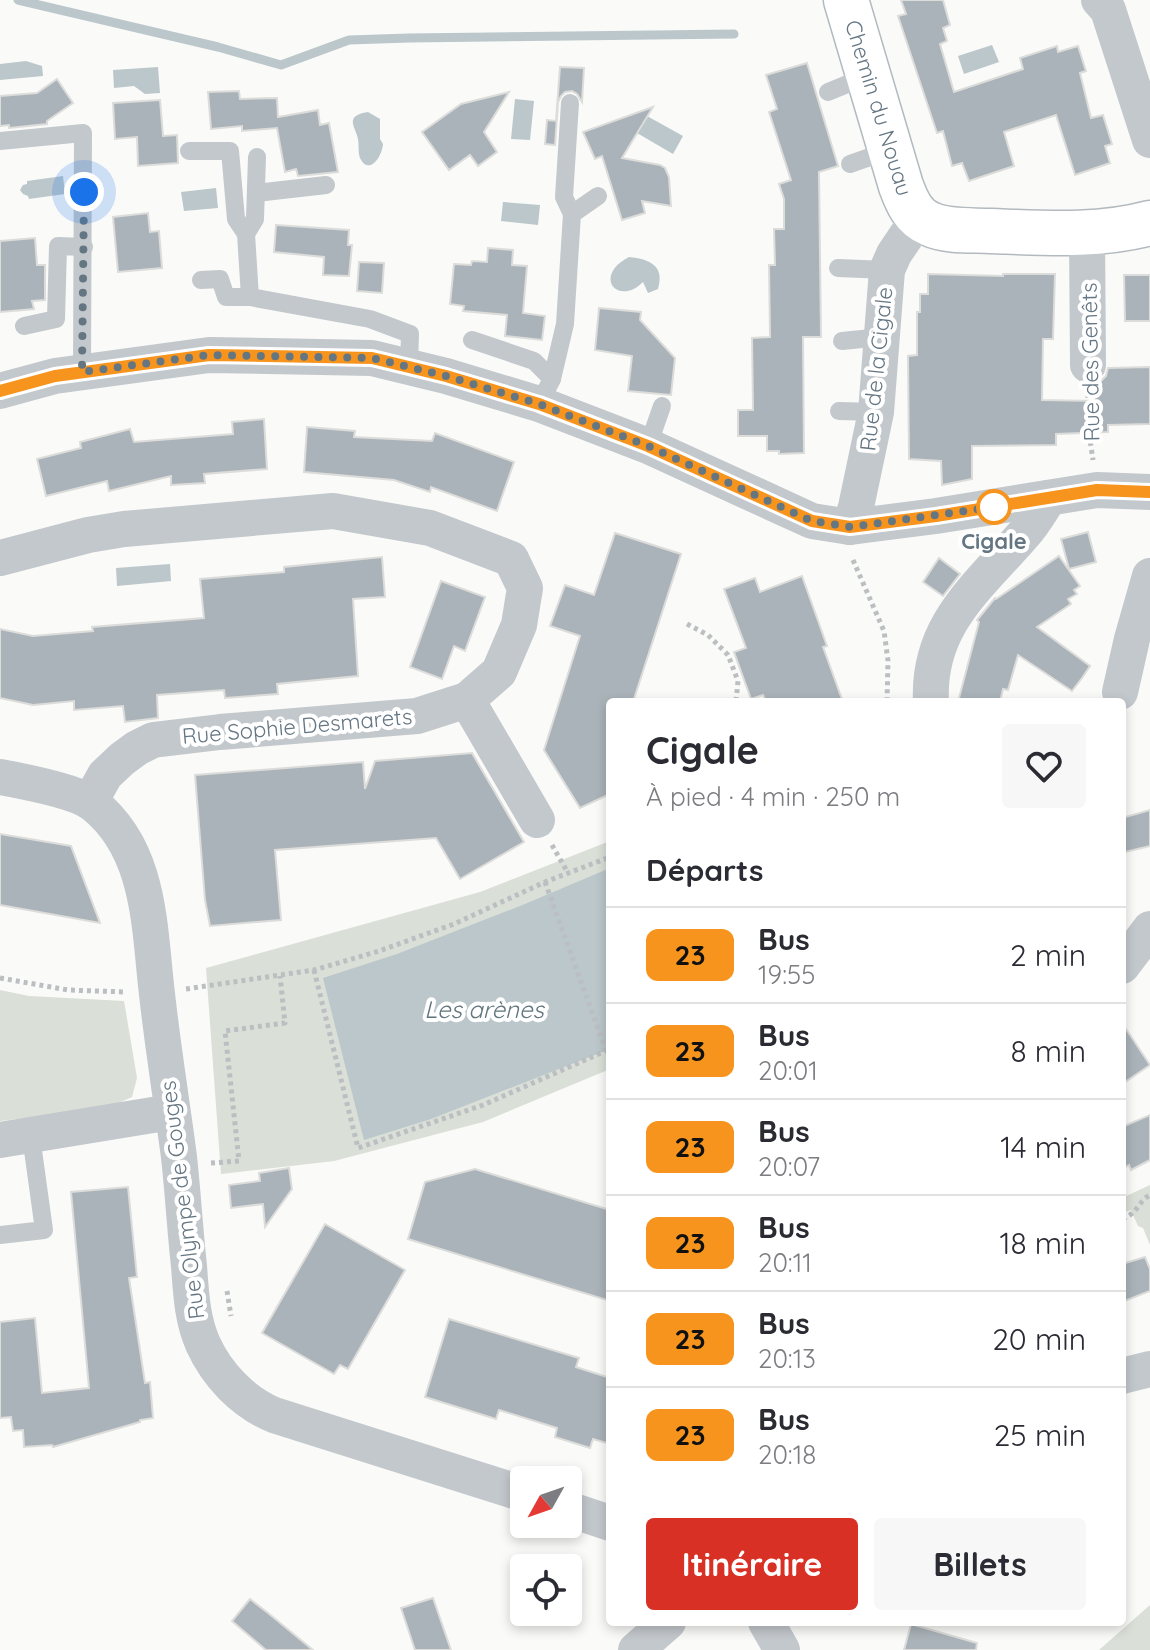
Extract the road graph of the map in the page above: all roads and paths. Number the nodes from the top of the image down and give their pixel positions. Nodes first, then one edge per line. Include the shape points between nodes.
1 (846, 0) edge
2 (1099, 0) edge
3 (867, 76) junction
4 (828, 92) dead end
5 (570, 103) dead end
6 (1149, 134) edge
7 (0, 141) edge
8 (189, 151) dead end
9 (257, 157) dead end
10 (326, 185) dead end
11 (256, 193) junction
12 (598, 196) dead end
13 (572, 214) junction
14 (919, 217) junction
15 (1150, 223) edge
16 (1087, 233) junction
17 (246, 234) junction
18 (84, 247) junction
19 (838, 268) dead end
20 (887, 270) junction
21 (201, 280) dead end
22 (250, 297) junction
23 (24, 326) dead end
24 (882, 337) junction
25 (472, 340) dead end
26 (842, 341) dead end
27 (1088, 365) joint
28 (409, 367) junction
29 (82, 372) junction
30 (0, 391) edge
31 (545, 391) junction
32 (662, 406) dead end
33 (839, 411) dead end
34 (876, 412) junction
35 (648, 446) junction
36 (1097, 490) junction
37 (1150, 492) edge
38 (1049, 498) junction
39 (850, 527) junction
40 (0, 558) edge
41 (1150, 576) edge
42 (687, 624) dead end
43 (1120, 692) dead end
44 (736, 698) edge
45 (887, 698) edge
46 (931, 698) edge
47 (467, 700) junction
48 (0, 777) edge
49 (90, 802) junction
50 (537, 820) dead end
51 (606, 859) edge
52 (545, 882) junction
53 (1150, 929) edge
54 (1126, 961) edge
55 (314, 970) junction
56 (190, 974) dead end
57 (280, 976) junction
58 (0, 978) edge
59 (191, 988) junction
60 (176, 990) dead end
61 (129, 992) dead end
62 (606, 1045) edge
63 (606, 1051) edge
64 (171, 1112) junction
65 (15, 1138) edge
66 (212, 1176) dead end
67 (1150, 1195) edge
68 (1126, 1217) edge
69 (0, 1235) edge
70 (226, 1283) dead end
71 (233, 1326) dead end
72 (1150, 1369) edge
73 (1126, 1375) edge
74 (510, 1490) edge
75 (582, 1514) edge
76 (606, 1522) edge
77 (663, 1626) edge
78 (768, 1626) edge
79 (636, 1650) edge
80 (782, 1650) edge

1 - 3 street, Chemin du Nouau
2 - 6 street via 1108,10
3 - 4 lane
3 - 14 street, Chemin du Nouau via 870,157
5 - 13 lane via 564,197
7 - 18 lane via 83,133
8 - 17 lane via 230,151 236,219
9 - 11 lane
10 - 11 lane
11 - 17 lane via 255,219
12 - 13 lane
13 - 31 lane via 565,324
14 - 16 street, Chemin du Nouau via 946,228
14 - 20 street, Rue de la Cigale
15 - 16 street, Chemin du Nouau
16 - 27 street, Rue des Genêts
17 - 22 lane
18 - 23 lane via 58,246 56,319
18 - 29 lane
19 - 20 lane
20 - 24 street, Rue de la Cigale
21 - 22 lane via 220,279 226,297
22 - 28 lane via 370,319 410,334
24 - 26 lane
24 - 34 street, Rue de la Cigale
25 - 31 lane via 534,361
27 - 36 path, Rue des Genêts
28 - 29 street via 372,358 209,355
28 - 31 street
29 - 30 street
31 - 35 street
32 - 35 lane
33 - 34 lane
34 - 39 street, Rue de la Cigale
35 - 39 street via 812,521
36 - 37 street
36 - 38 street
38 - 39 street
38 - 46 street via 950,621 934,655
39 - 45 path via 854,563 884,631
40 - 47 street, Rue Sophie Desmarets via 124,529 333,511 430,528 511,559 525,588 519,625 499,672
41 - 43 street
42 - 44 path via 728,655 738,681
47 - 49 street, Rue Sophie Desmarets via 417,716 153,740 105,775
47 - 50 street
48 - 49 street, Rue Olympe de Gouges
49 - 64 street, Rue Olympe de Gouges via 131,850 147,903
51 - 52 path
52 - 55 path via 454,924
52 - 62 path
53 - 54 street
55 - 57 path
55 - 63 path via 358,1148 483,1105
56 - 59 path
57 - 59 path
57 - 66 path via 285,1023 225,1031 239,1161 210,1163
58 - 61 path via 68,990
59 - 60 path
64 - 65 street
64 - 74 street, Rue Olympe de Gouges via 193,1317 204,1346 229,1383 274,1415
65 - 69 lane via 44,1230
67 - 68 path
70 - 71 path
72 - 73 street
75 - 76 street
77 - 79 street
78 - 80 street

